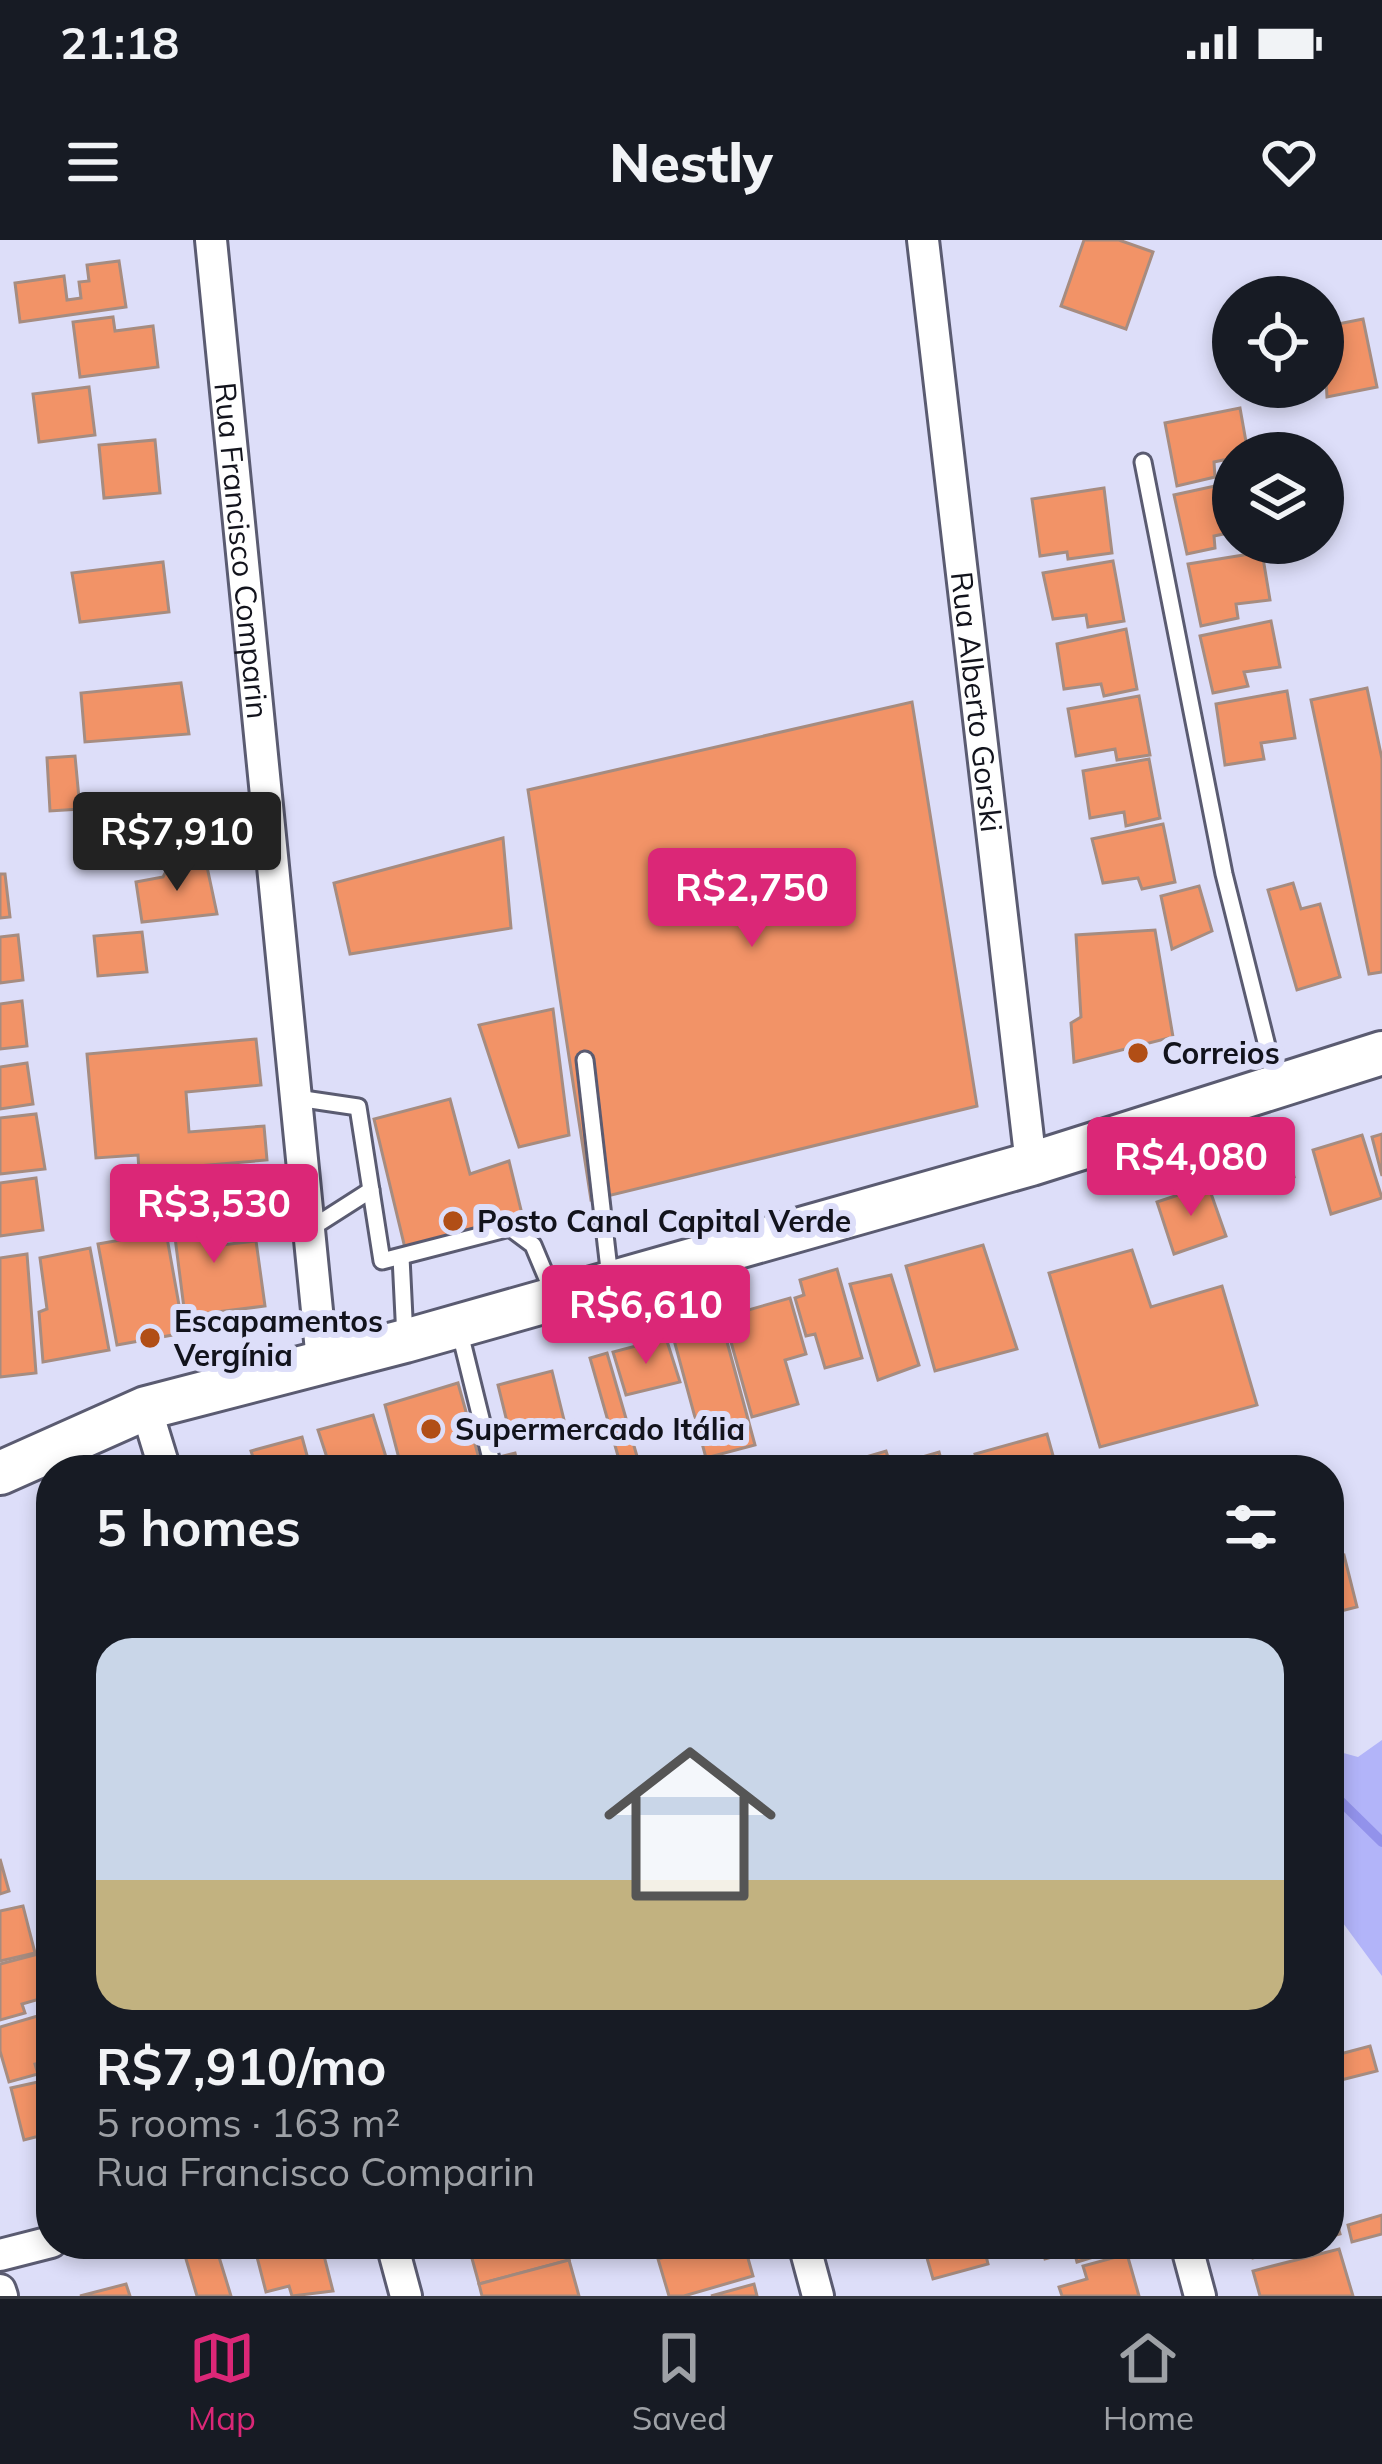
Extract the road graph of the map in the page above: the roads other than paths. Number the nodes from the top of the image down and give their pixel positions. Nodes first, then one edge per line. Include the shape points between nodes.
1 (211, 240) edge
2 (923, 240) edge
3 (1143, 461) dead end
4 (1382, 1053) edge
5 (585, 1060) dead end
6 (1277, 1085) junction
7 (297, 1098) junction
8 (1031, 1164) junction
9 (371, 1190) junction
10 (310, 1229) junction
11 (401, 1257) junction
12 (610, 1281) junction
13 (555, 1298) junction
14 (458, 1326) junction
15 (405, 1341) junction
16 (322, 1360) junction
17 (146, 1408) junction
18 (40, 1455) edge
19 (160, 1455) edge
20 (490, 1455) edge
21 (36, 1457) edge
22 (0, 1473) edge
23 (36, 2246) edge
24 (0, 2255) edge
25 (396, 2259) edge
26 (808, 2259) edge
27 (1190, 2259) edge
28 (406, 2296) edge
29 (818, 2296) edge
30 (1200, 2296) edge

1 - 7 street, Rua Francisco Comparin
2 - 8 street, Rua Alberto Gorski
3 - 6 lane via 1224,874
4 - 6 main road
5 - 12 lane
6 - 8 main road
7 - 9 lane via 358,1107
7 - 10 street, Rua Francisco Comparin
8 - 12 main road
9 - 10 lane
9 - 11 lane via 382,1262
10 - 16 street, Rua Francisco Comparin
11 - 13 lane via 510,1228 533,1245
11 - 15 lane
12 - 13 main road
13 - 14 main road
14 - 15 main road
14 - 20 lane
15 - 16 main road
16 - 17 main road
17 - 18 main road
17 - 19 street
21 - 22 main road
23 - 24 street
25 - 28 street
26 - 29 street
27 - 30 street

